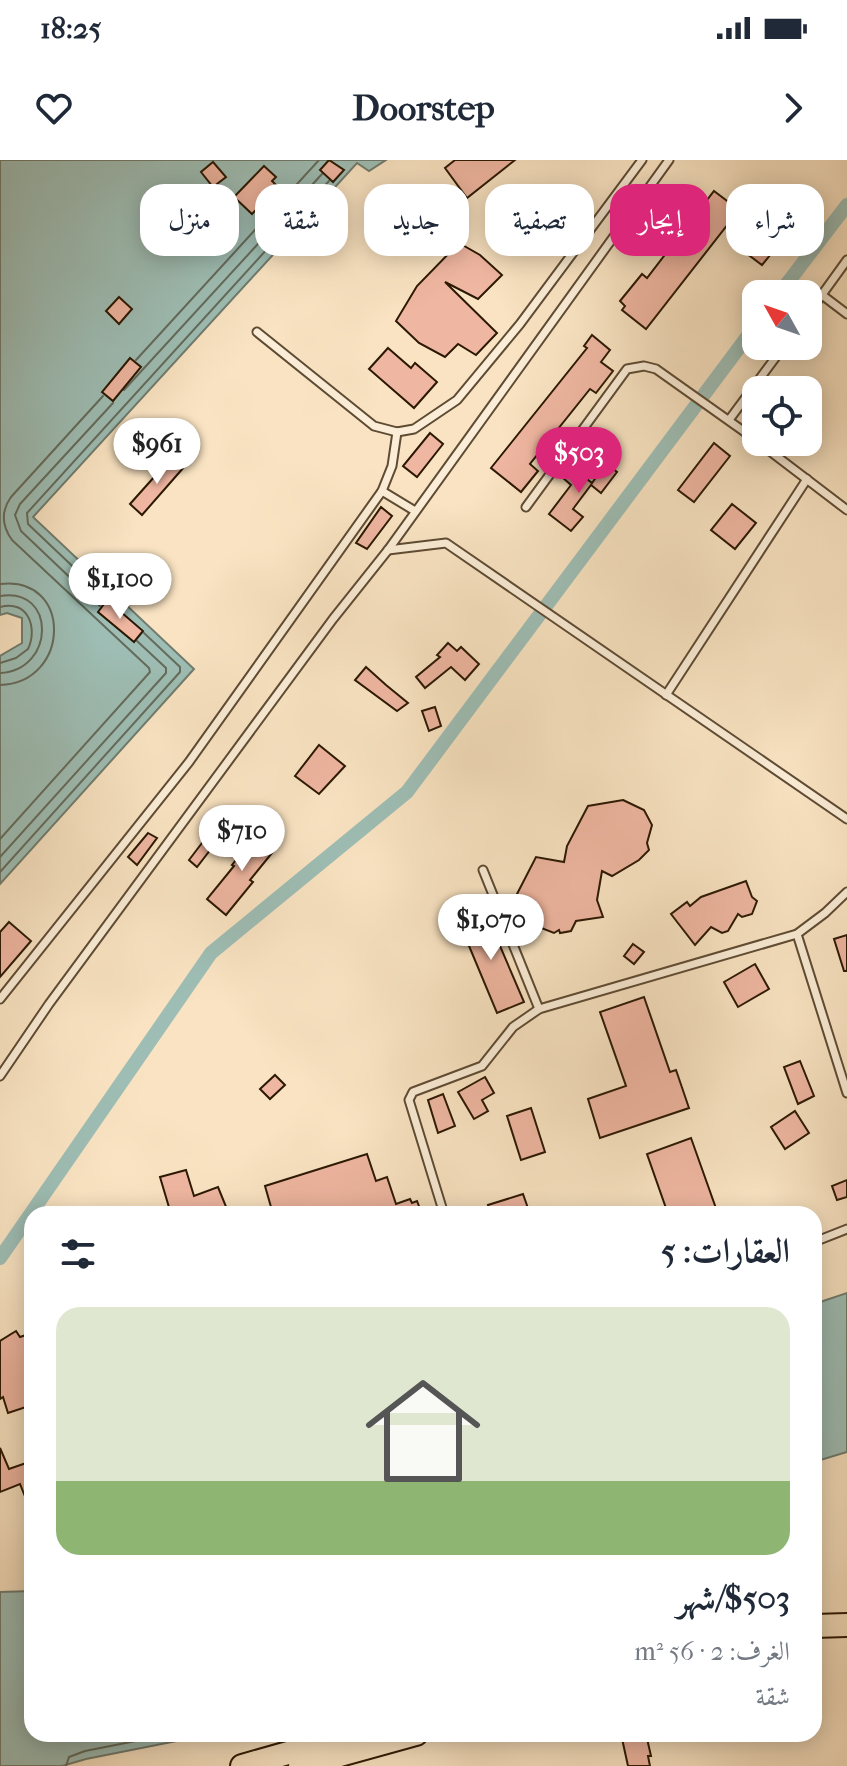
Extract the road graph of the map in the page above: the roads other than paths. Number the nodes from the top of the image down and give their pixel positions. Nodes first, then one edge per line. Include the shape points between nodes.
1 (642, 160) edge
2 (669, 160) edge
3 (847, 260) edge
4 (822, 295) joint
5 (847, 314) edge
6 (257, 332) dead end
7 (774, 360) edge
8 (729, 420) junction
9 (742, 430) edge
10 (397, 432) junction
11 (777, 456) edge
12 (807, 479) junction
13 (382, 491) junction
14 (526, 507) dead end
15 (847, 510) edge
16 (415, 511) junction
17 (388, 550) junction
18 (666, 695) junction
19 (847, 819) edge
20 (483, 870) dead end
21 (847, 892) edge
22 (797, 934) junction
23 (0, 999) edge
24 (539, 1009) junction
25 (0, 1076) edge
26 (847, 1093) edge
27 (442, 1206) edge
28 (847, 1229) edge
29 (822, 1239) edge
30 (847, 1625) edge
31 (822, 1626) edge
32 (847, 1639) edge
33 (822, 1641) edge
34 (327, 1742) edge
35 (387, 1742) edge
36 (242, 1766) edge
37 (300, 1766) edge

1 - 10 lane via 457,400 414,429
2 - 16 lane
3 - 4 lane
4 - 5 lane
6 - 10 lane via 374,426
7 - 8 lane
8 - 9 lane
8 - 14 lane via 656,369 627,369
10 - 13 lane
11 - 12 lane
12 - 15 lane
12 - 18 lane
13 - 16 lane
13 - 23 lane via 189,762
16 - 17 lane
17 - 18 lane via 446,543
17 - 25 lane
18 - 19 lane
20 - 24 lane
21 - 22 lane
22 - 24 lane
22 - 26 lane
24 - 27 lane via 513,1027 482,1066 410,1096
28 - 29 lane
30 - 31 highway
32 - 33 highway
34 - 36 highway
35 - 37 highway

